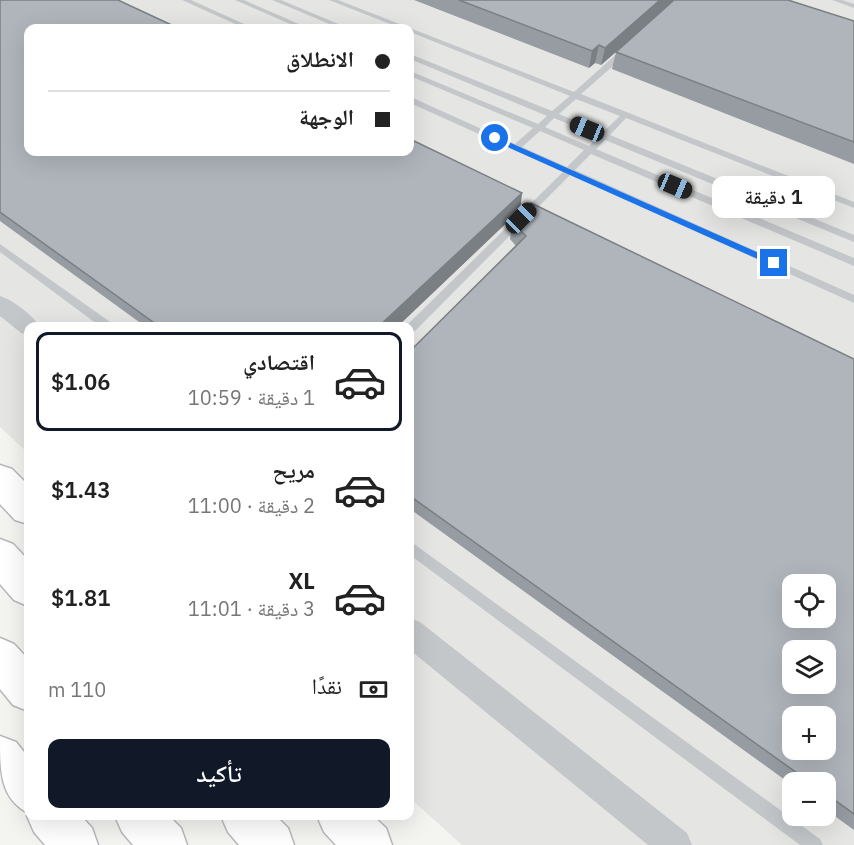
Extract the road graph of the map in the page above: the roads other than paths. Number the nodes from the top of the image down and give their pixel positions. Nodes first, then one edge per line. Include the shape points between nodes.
1 (185, 0) edge
2 (238, 0) edge
3 (275, 0) edge
4 (332, 0) edge
5 (835, 0) edge
6 (854, 6) edge
7 (240, 24) edge
8 (295, 24) edge
9 (334, 24) edge
10 (395, 24) edge
11 (414, 32) edge
12 (628, 48) edge
13 (414, 58) edge
14 (414, 75) edge
15 (575, 95) junction
16 (414, 102) edge
17 (553, 115) junction
18 (624, 116) junction
19 (537, 129) junction
20 (604, 136) junction
21 (516, 148) junction
22 (589, 150) junction
23 (568, 171) junction
24 (854, 205) edge
25 (854, 238) edge
26 (0, 247) edge
27 (854, 262) edge
28 (854, 299) edge
29 (0, 304) edge
30 (103, 322) edge
31 (24, 323) edge
32 (414, 325) edge
33 (0, 480) edge
34 (24, 504) edge
35 (414, 550) edge
36 (0, 557) edge
37 (24, 583) edge
38 (414, 635) edge
39 (0, 658) edge
40 (24, 685) edge
41 (0, 758) edge
42 (24, 786) edge
43 (53, 820) edge
44 (142, 820) edge
45 (248, 820) edge
46 (344, 820) edge
47 (75, 845) edge
48 (164, 845) edge
49 (271, 845) edge
50 (369, 845) edge
51 (675, 845) edge
52 (814, 845) edge

1 - 7 lane
2 - 8 lane
3 - 9 lane
4 - 10 lane
5 - 6 lane
11 - 15 lane
12 - 15 lane
13 - 17 lane
14 - 19 lane
15 - 17 lane
15 - 18 lane
16 - 21 lane
17 - 19 lane
17 - 20 lane
18 - 20 lane
18 - 24 lane
19 - 21 lane
19 - 22 lane
20 - 22 lane
20 - 25 lane
21 - 23 lane
22 - 23 lane
22 - 27 lane
23 - 28 lane
23 - 32 lane
26 - 30 lane
29 - 31 street
33 - 34 highway
35 - 52 lane
36 - 37 highway
38 - 51 street
39 - 40 highway
41 - 42 highway
43 - 47 highway
44 - 48 highway
45 - 49 highway
46 - 50 highway

